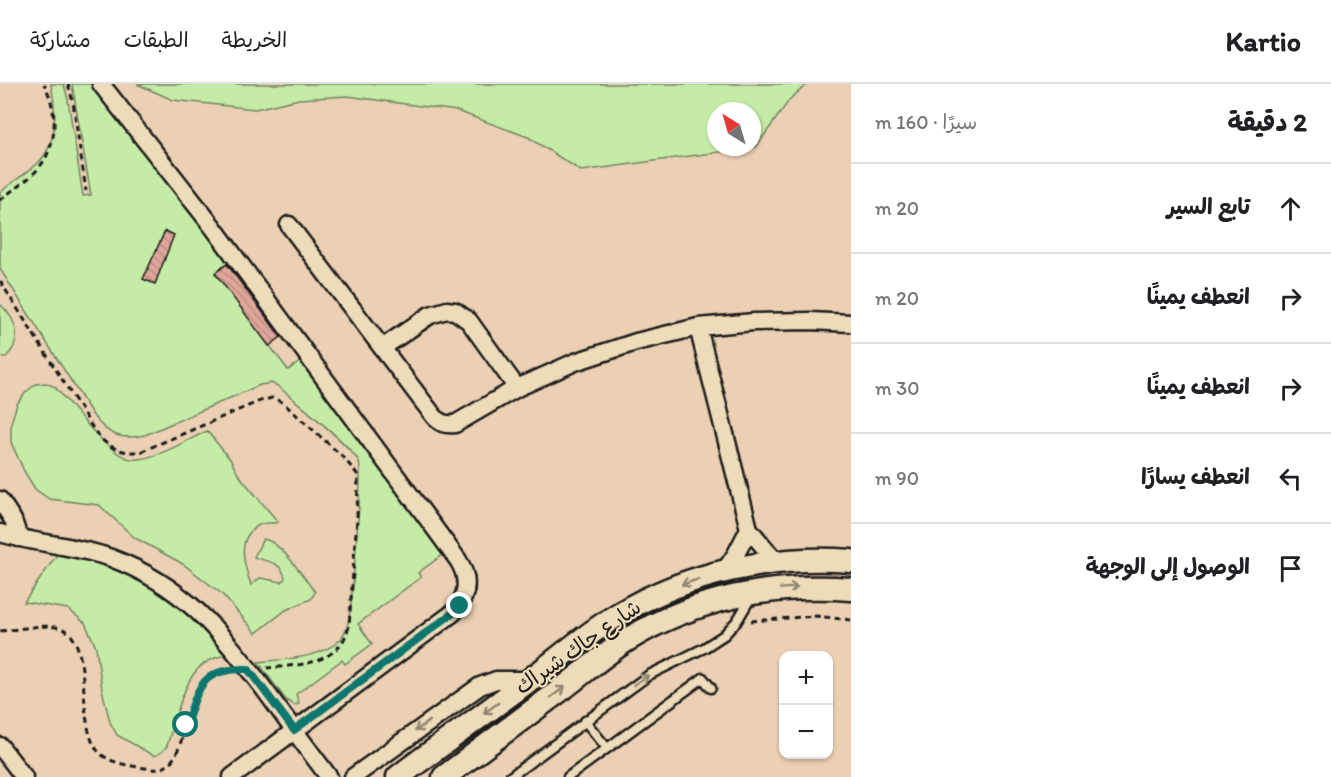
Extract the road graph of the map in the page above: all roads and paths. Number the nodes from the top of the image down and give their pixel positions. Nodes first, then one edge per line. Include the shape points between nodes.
1 (44, 84) edge
2 (68, 84) edge
3 (101, 84) edge
4 (86, 190) dead end
5 (0, 200) edge
6 (289, 225) dead end
7 (0, 281) edge
8 (851, 323) edge
9 (698, 327) junction
10 (382, 348) junction
11 (517, 388) junction
12 (0, 500) edge
13 (749, 529) junction
14 (0, 533) edge
15 (19, 538) junction
16 (851, 561) edge
17 (777, 563) junction
18 (724, 572) junction
19 (851, 589) edge
20 (754, 592) junction
21 (851, 620) edge
22 (737, 621) junction
23 (0, 631) edge
24 (248, 669) junction
25 (530, 680) junction
26 (711, 688) dead end
27 (585, 721) junction
28 (294, 730) junction
29 (0, 746) edge
30 (607, 748) junction
31 (24, 777) edge
32 (232, 777) edge
33 (329, 777) edge
34 (353, 777) edge
35 (398, 777) edge
36 (444, 777) edge
37 (510, 777) edge
38 (568, 777) edge

1 - 5 path via 54,114 51,144 39,168
2 - 4 path
3 - 28 street via 220,237 458,560 466,578 465,597 453,613
6 - 10 street
7 - 24 path via 108,446 122,452 140,452 272,398 282,402 355,470 359,479 357,518 349,626 344,643 321,659
8 - 9 street via 787,321
9 - 11 street via 585,359
9 - 13 street
10 - 11 street via 436,419 444,424 454,424
10 - 11 street via 430,315 455,311 469,321
12 - 15 street
13 - 17 street
13 - 18 street
14 - 15 street
15 - 24 street via 87,550 155,579 207,620
16 - 17 street, شارع جاك شيراك
17 - 18 street, شارع جاك شيراك
18 -> 25 street, شارع جاك شيراك via 635,605
20 -> 19 street, شارع جاك شيراك via 800,587
20 - 22 lane
36 -> 20 street, شارع جاك شيراك via 626,641 696,607
21 - 22 path via 816,616
27 -> 22 lane via 649,675 714,642
23 - 24 path via 54,627 67,631 78,649 88,729 99,753 110,760 157,770 173,761 196,695 206,680 227,669
24 - 28 street
25 -> 34 street via 495,680 480,686
25 -> 35 street, شارع جاك شيراك
26 - 30 lane via 704,678
27 - 30 lane
27 - 37 lane
28 - 32 street
28 - 33 street
29 - 31 street
30 - 38 lane

